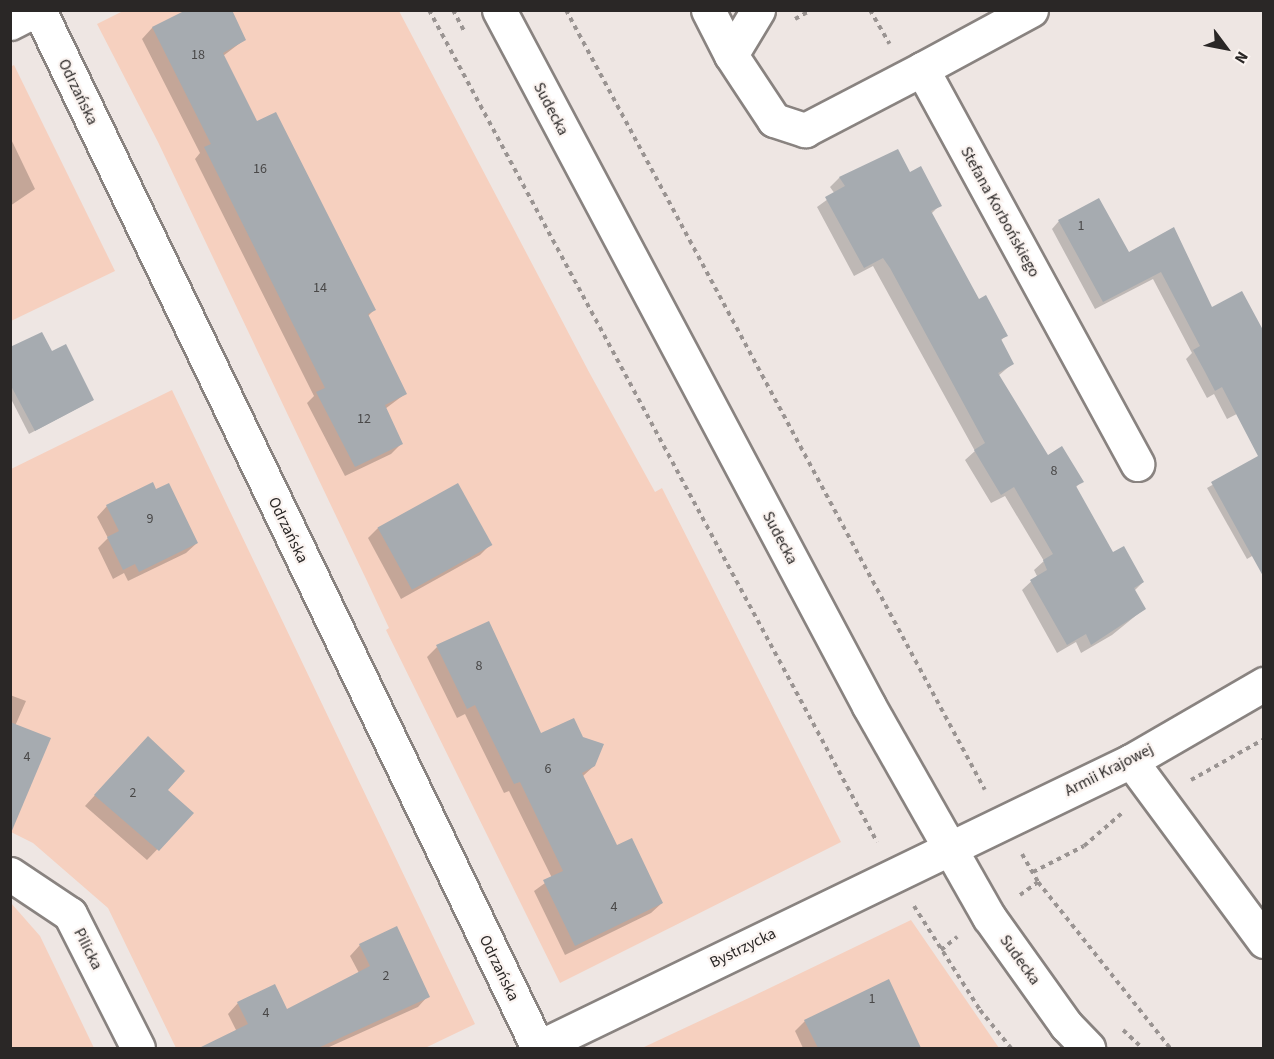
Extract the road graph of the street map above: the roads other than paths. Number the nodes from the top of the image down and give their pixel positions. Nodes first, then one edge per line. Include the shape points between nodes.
1 (37, 10) edge
2 (499, 10) edge
3 (708, 10) edge
4 (758, 10) edge
5 (1031, 10) edge
6 (10, 23) edge
7 (731, 55) junction
8 (922, 69) junction
9 (1137, 465) dead end
10 (1263, 684) edge
11 (1131, 761) junction
12 (950, 848) junction
13 (10, 874) edge
14 (1263, 941) edge
15 (138, 1048) edge
16 (538, 1048) edge
17 (1088, 1048) edge

1 - 6 street
1 - 16 street, Odrzańska
2 - 12 street, Sudecka via 869,706
3 - 7 street
4 - 7 street
5 - 8 street
7 - 8 street via 774,120 805,130
8 - 9 street, Stefana Korbońskiego
10 - 11 street, Armii Krajowej
11 - 12 street, Armii Krajowej
11 - 14 street
12 - 16 street, Bystrzycka
12 - 17 street, Sudecka via 989,917 1066,1025
13 - 15 street, Pilicka via 70,914

